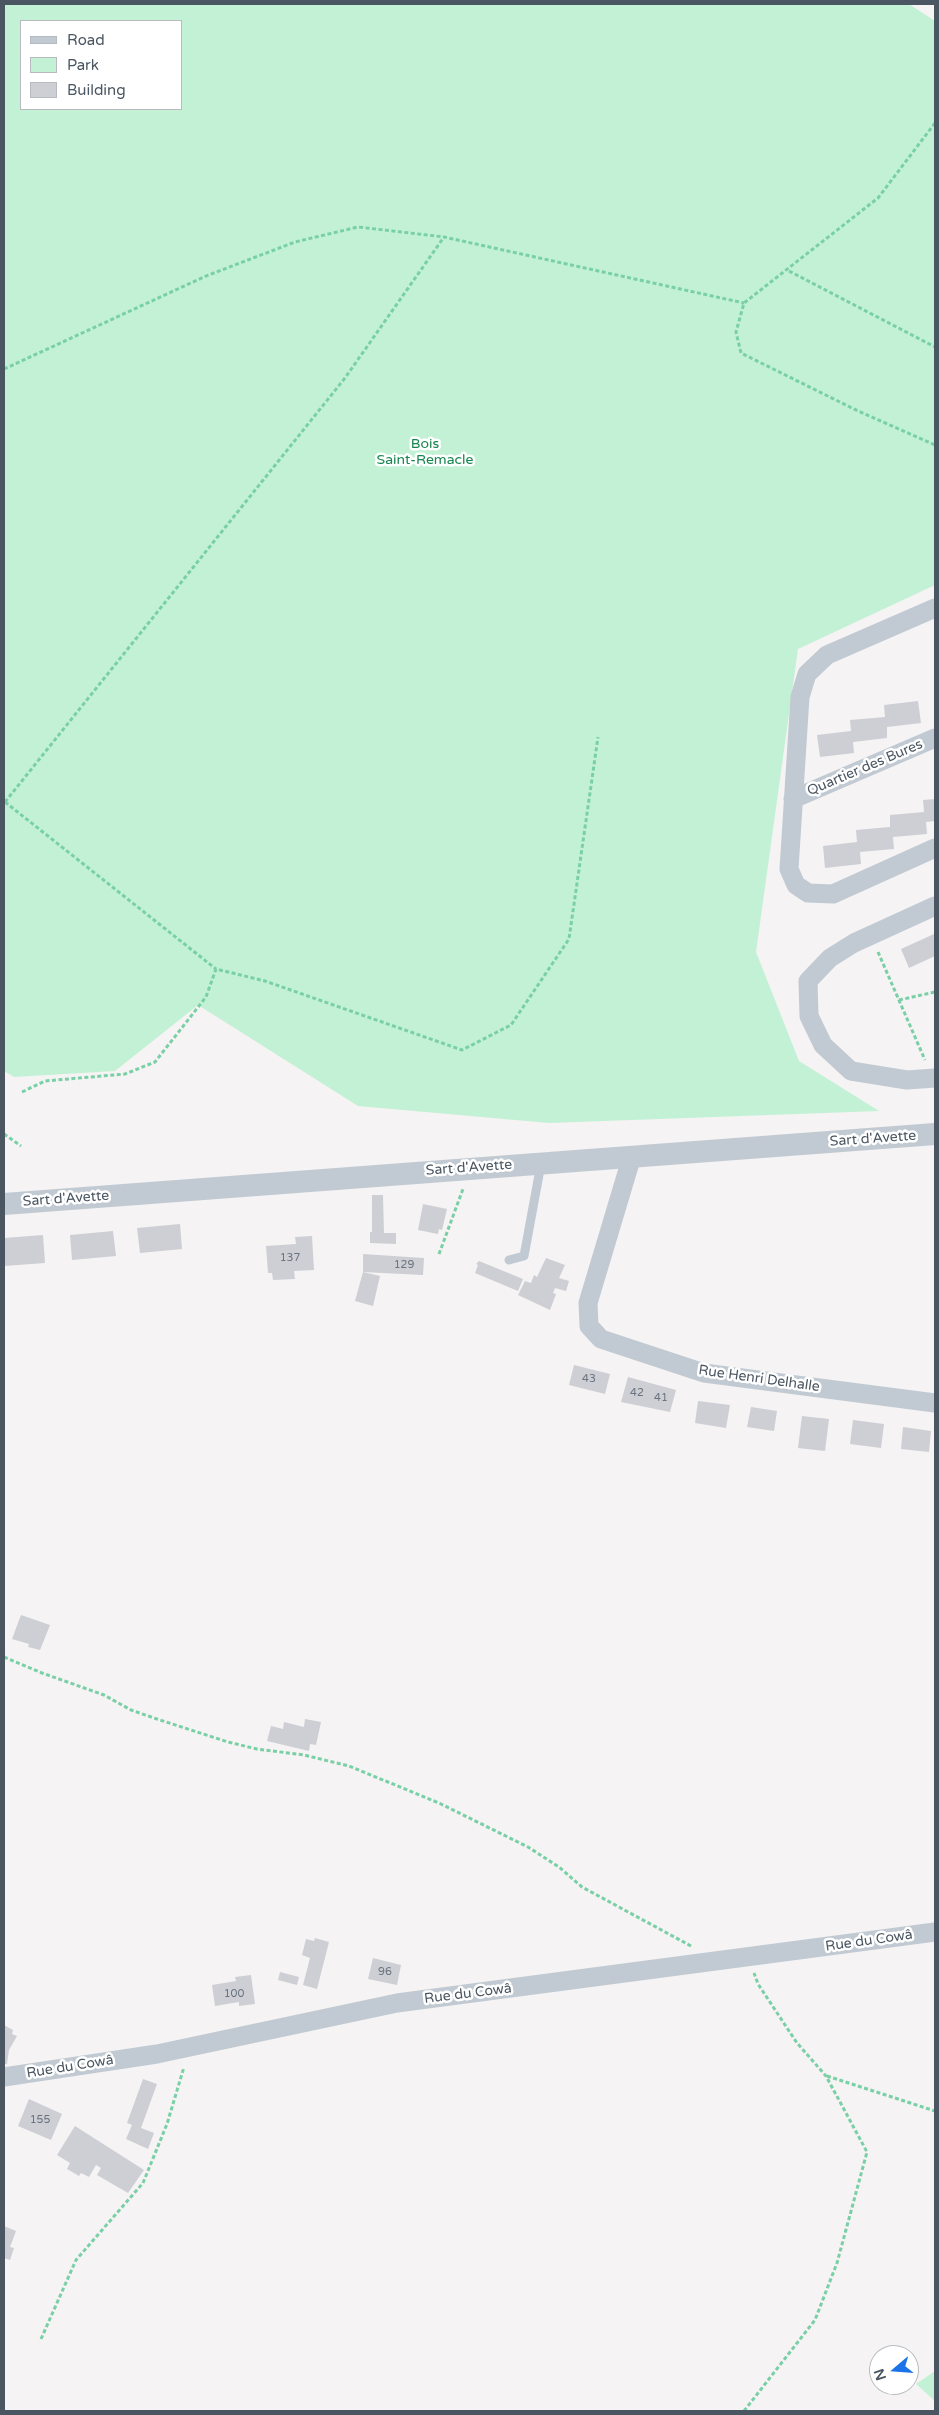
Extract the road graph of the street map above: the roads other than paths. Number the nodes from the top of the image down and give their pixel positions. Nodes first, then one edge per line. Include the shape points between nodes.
1 (935, 608) edge
2 (935, 738) edge
3 (794, 799) junction
4 (935, 848) edge
5 (935, 906) edge
6 (934, 1078) edge
7 (935, 1134) edge
8 (632, 1156) junction
9 (541, 1164) junction
10 (4, 1204) edge
11 (509, 1260) dead end
12 (935, 1403) edge
13 (935, 1932) edge
14 (4, 2077) edge

1 - 3 street via 828,656 808,674 800,697
2 - 3 street, Quartier des Bures
3 - 4 street, Quartier des Bures via 789,869 796,885 808,893 833,894
5 - 6 street via 830,958 808,981 809,1016 823,1045 851,1071 907,1080
7 - 8 street, Sart d'Avette
8 - 9 street, Sart d'Avette
8 - 12 street, Rue Henri Delhalle via 588,1303 589,1326 601,1339 704,1373
9 - 10 street, Sart d'Avette
9 - 11 lane via 524,1256
13 - 14 street, Rue du Cowâ via 397,2003 188,2047

